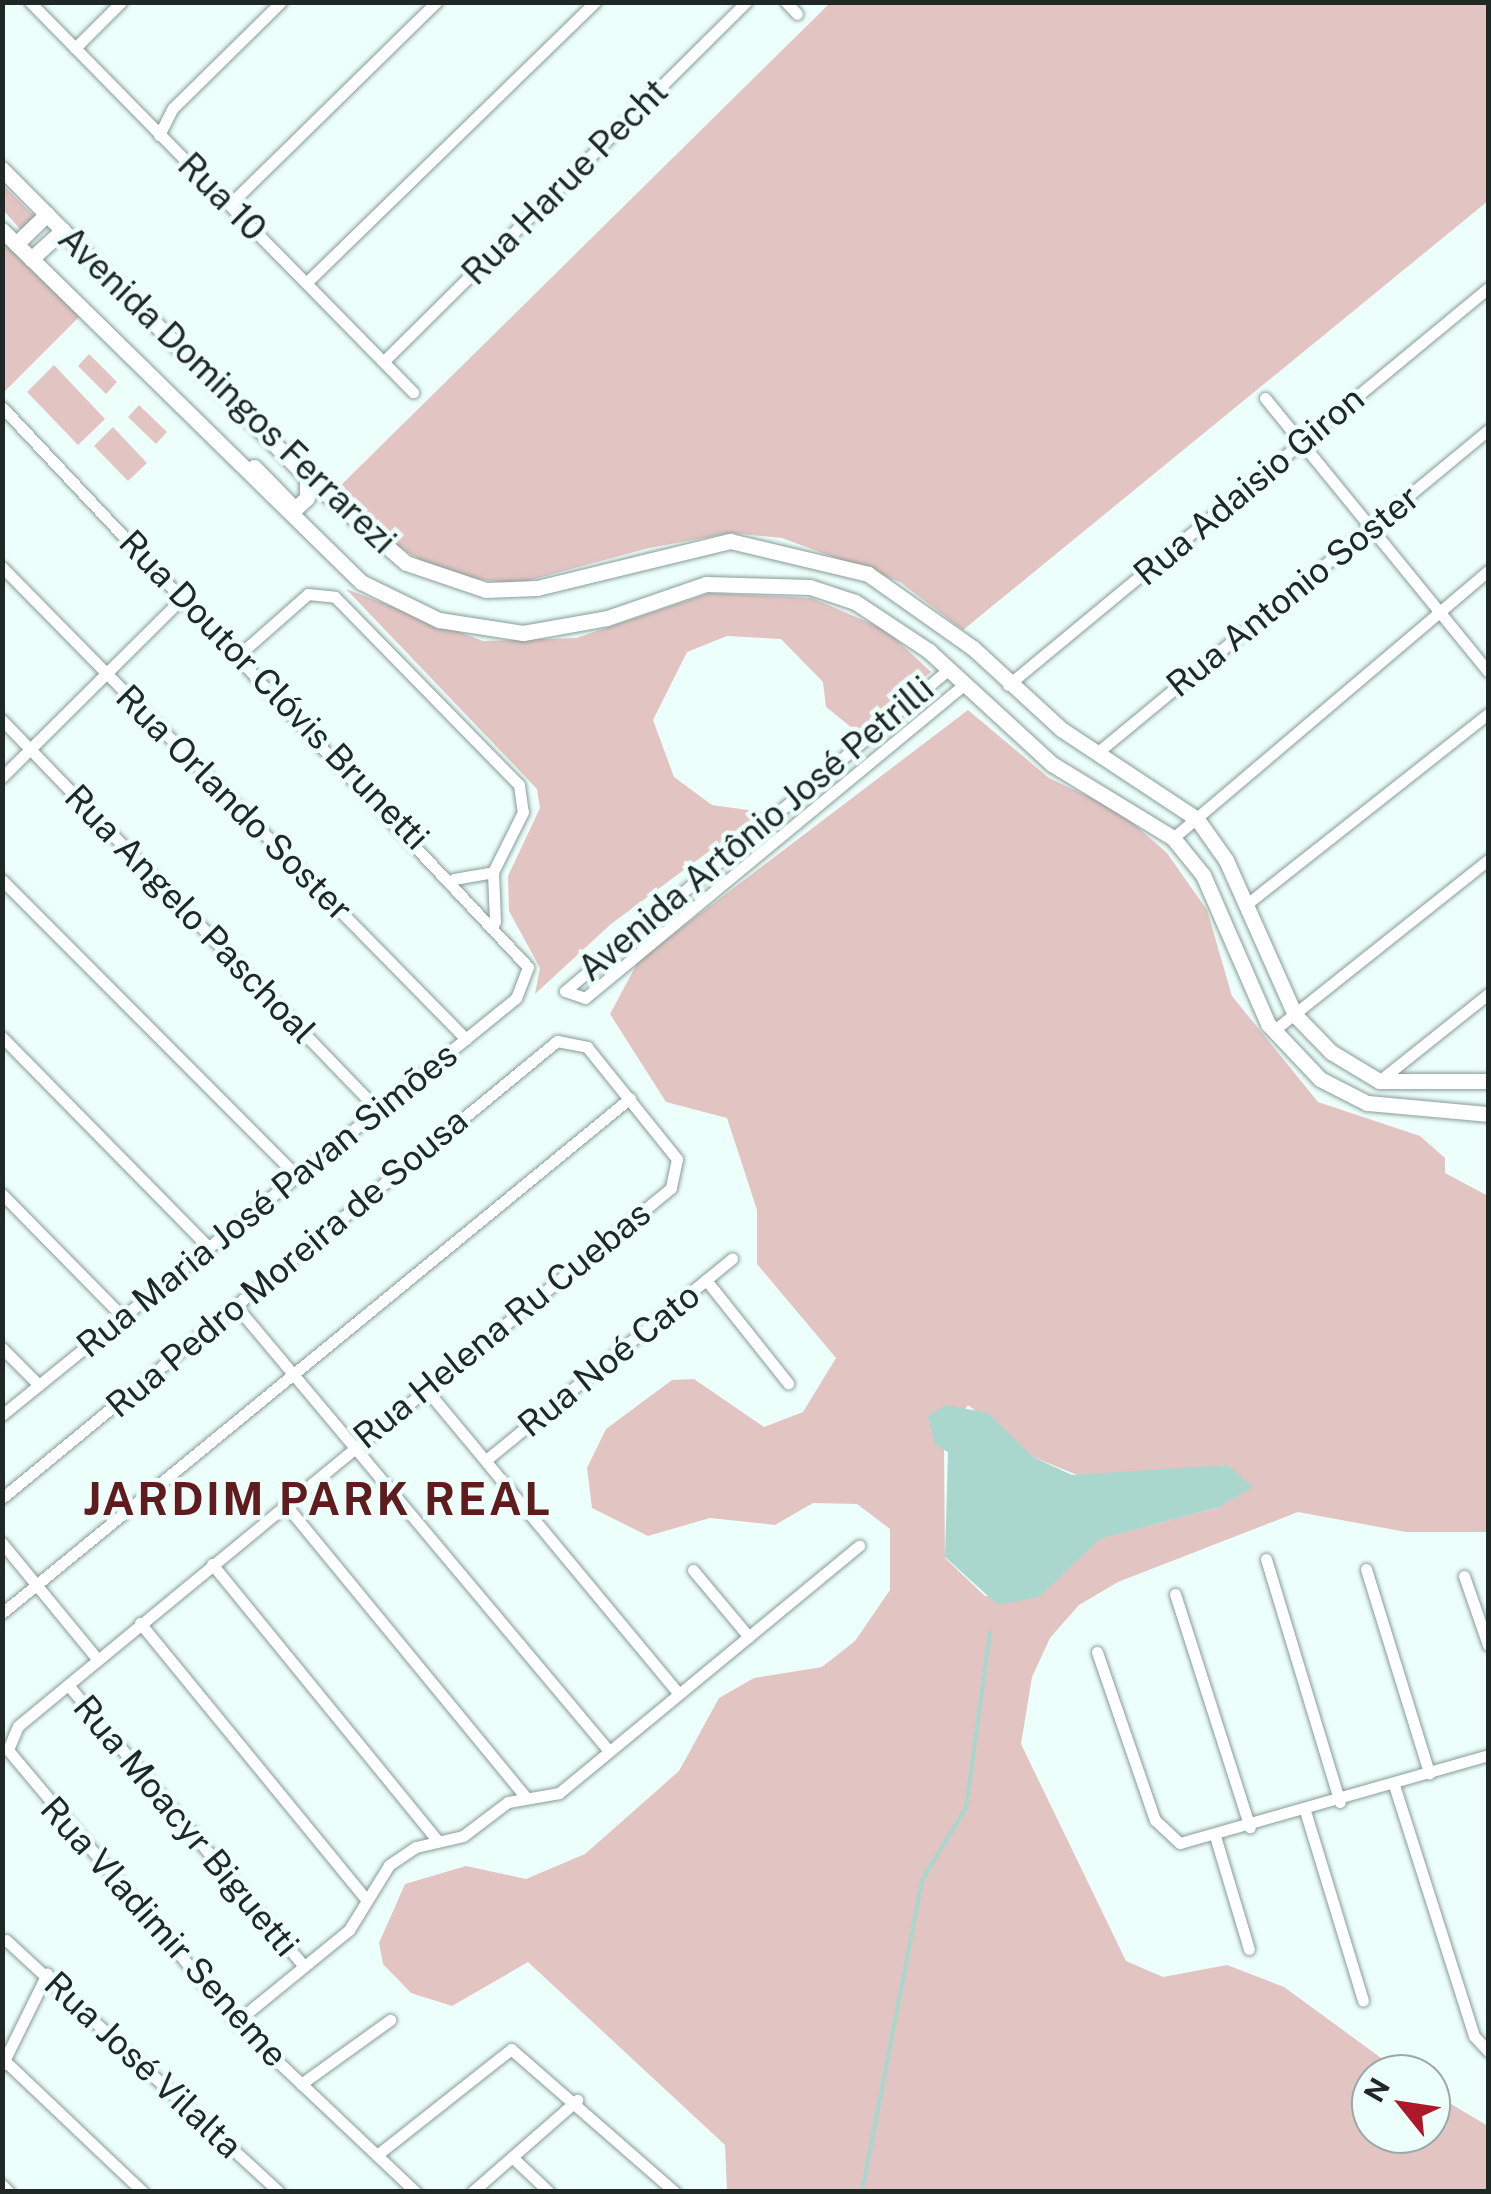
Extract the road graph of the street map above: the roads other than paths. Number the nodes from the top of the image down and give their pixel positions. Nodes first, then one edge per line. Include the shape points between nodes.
1 (30, 2) edge
2 (122, 2) edge
3 (281, 2) edge
4 (436, 2) edge
5 (595, 2) edge
6 (746, 2) edge
7 (786, 2) edge
8 (797, 14) dead end
9 (75, 48) junction
10 (173, 108) junction
11 (146, 120) junction
12 (160, 135) junction
13 (2, 168) edge
14 (230, 204) junction
15 (47, 214) junction
16 (2, 230) edge
17 (62, 230) junction
18 (16, 244) junction
19 (31, 258) junction
20 (307, 282) junction
21 (1488, 288) edge
22 (384, 361) junction
23 (414, 392) dead end
24 (1265, 398) dead end
25 (3, 406) edge
26 (1488, 430) edge
27 (1305, 440) junction
28 (307, 477) junction
29 (292, 513) junction
30 (1372, 526) junction
31 (2, 567) edge
32 (1488, 570) edge
33 (185, 596) junction
34 (1442, 610) junction
35 (973, 648) junction
36 (241, 653) junction
37 (949, 669) junction
38 (1488, 671) edge
39 (107, 673) junction
40 (1008, 685) junction
41 (967, 687) junction
42 (1488, 714) edge
43 (2, 720) edge
44 (31, 748) junction
45 (1098, 752) junction
46 (2, 777) edge
47 (1196, 819) junction
48 (1173, 838) junction
49 (1488, 860) edge
50 (493, 872) junction
51 (454, 879) junction
52 (2, 880) edge
53 (1246, 904) junction
54 (495, 922) junction
55 (526, 981) joint
56 (1488, 994) edge
57 (1295, 1015) junction
58 (1273, 1031) junction
59 (2, 1037) edge
60 (466, 1038) junction
61 (1379, 1081) junction
62 (1488, 1082) edge
63 (630, 1098) junction
64 (378, 1109) junction
65 (1488, 1114) edge
66 (296, 1176) junction
67 (2, 1194) edge
68 (208, 1248) junction
69 (732, 1259) dead end
70 (706, 1280) junction
71 (236, 1306) junction
72 (123, 1317) junction
73 (2, 1348) edge
74 (292, 1375) junction
75 (788, 1384) dead end
76 (39, 1385) junction
77 (426, 1388) junction
78 (2, 1415) edge
79 (355, 1443) junction
80 (486, 1460) junction
81 (2, 1498) edge
82 (285, 1504) junction
83 (2, 1543) edge
84 (859, 1546) dead end
85 (1266, 1559) dead end
86 (212, 1564) junction
87 (1366, 1569) dead end
88 (693, 1570) dead end
89 (1464, 1576) dead end
90 (36, 1584) junction
91 (1176, 1594) dead end
92 (2, 1612) edge
93 (140, 1623) junction
94 (749, 1637) junction
95 (1488, 1645) edge
96 (1097, 1652) dead end
97 (98, 1660) junction
98 (68, 1685) junction
99 (678, 1694) junction
100 (5, 1750) edge
101 (609, 1751) junction
102 (1486, 1756) edge
103 (1429, 1773) junction
104 (1488, 1773) edge
105 (1394, 1785) junction
106 (526, 1797) junction
107 (1340, 1802) junction
108 (1306, 1814) junction
109 (1250, 1827) junction
110 (1215, 1836) junction
111 (438, 1841) junction
112 (365, 1898) junction
113 (6, 1940) dead end
114 (1249, 1948) dead end
115 (304, 1966) junction
116 (47, 1974) junction
117 (1364, 2002) dead end
118 (390, 2020) dead end
119 (236, 2022) junction
120 (1485, 2049) edge
121 (4, 2063) edge
122 (301, 2084) junction
123 (577, 2100) junction
124 (378, 2155) junction
125 (512, 2157) junction
126 (2, 2185) edge
127 (9, 2192) edge
128 (143, 2192) edge
129 (279, 2192) edge
130 (416, 2192) edge
131 (472, 2192) edge
132 (548, 2192) edge
133 (674, 2192) edge

1 - 9 street, Rua 10
2 - 9 street
3 - 10 street
4 - 14 street
5 - 20 street
6 - 22 street, Rua Harue Pecht
7 - 8 street
9 - 11 street, Rua 10
10 - 11 street
10 - 12 street
11 - 12 street, Rua 10
12 - 14 street, Rua 10
13 - 15 main road, Avenida Domingos Ferrarezi
14 - 20 street, Rua 10
15 - 17 main road, Avenida Domingos Ferrarezi
15 - 18 main road
16 - 18 main road, Avenida Domingos Ferrarezi
17 - 19 main road
17 - 28 main road, Avenida Domingos Ferrarezi
18 - 19 main road, Avenida Domingos Ferrarezi
19 - 29 main road, Avenida Domingos Ferrarezi via 193,420 212,425
20 - 22 street, Rua 10
21 - 27 street, Rua Adaisio Giron
22 - 23 street, Rua 10
24 - 27 street
25 - 33 street, Rua Doutor Clóvis Brunetti
26 - 30 street, Rua Antonio Soster
27 - 30 street
27 - 40 street, Rua Adaisio Giron
28 - 29 main road via 307,498
28 - 35 main road, Avenida Domingos Ferrarezi via 406,563 460,585 537,588 676,550 780,546 868,574
29 - 37 main road, Avenida Domingos Ferrarezi via 361,582 468,627 556,630 706,584 751,581 855,602
30 - 34 street
30 - 45 street, Rua Antonio Soster
31 - 39 street, Rua Orlando Soster
32 - 34 street
33 - 36 street, Rua Doutor Clóvis Brunetti
33 - 39 street
34 - 38 street
34 - 47 street
35 - 37 main road
35 - 40 main road, Avenida Domingos Ferrarezi
36 - 50 street via 308,594 335,596 520,785 523,812
36 - 51 street, Rua Doutor Clóvis Brunetti
37 - 41 main road, Avenida Domingos Ferrarezi
37 - 41 street, Avenida Artônio José Petrilli via 565,991 585,998
39 - 44 street
39 - 60 street, Rua Orlando Soster
40 - 41 main road
40 - 45 main road, Avenida Domingos Ferrarezi
41 - 48 main road, Avenida Domingos Ferrarezi via 1052,764
42 - 53 street
43 - 44 street, Rua Angelo Paschoal
44 - 46 street
44 - 64 street, Rua Angelo Paschoal
45 - 47 main road, Avenida Domingos Ferrarezi
47 - 48 street
47 - 53 main road
48 - 58 main road via 1203,876
49 - 57 street
50 - 51 street
50 - 54 street
51 - 54 street, Rua Doutor Clóvis Brunetti
52 - 66 street
53 - 57 main road
54 - 55 street, Rua Doutor Clóvis Brunetti via 525,954
55 - 60 street, Rua Maria José Pavan Simões
56 - 61 street
57 - 58 street
57 - 61 main road via 1330,1052
58 - 65 main road via 1320,1079 1367,1103
59 - 68 street
60 - 64 street, Rua Maria José Pavan Simões
61 - 62 main road
63 - 71 street, Rua Pedro Moreira de Sousa via 576,1042 557,1041
63 - 74 street
63 - 77 street, Rua Helena Ru Cuebas via 679,1172 672,1188
64 - 66 street, Rua Maria José Pavan Simões
66 - 68 street, Rua Maria José Pavan Simões
67 - 72 street
68 - 72 street, Rua Maria José Pavan Simões
69 - 70 street, Rua Noé Cato
70 - 75 street
70 - 80 street, Rua Noé Cato
71 - 74 street
71 - 81 street, Rua Pedro Moreira de Sousa
72 - 76 street, Rua Maria José Pavan Simões
73 - 76 street
74 - 79 street
74 - 90 street
76 - 78 street, Rua Maria José Pavan Simões
77 - 79 street, Rua Helena Ru Cuebas
77 - 80 street
79 - 82 street, Rua Helena Ru Cuebas
79 - 101 street
80 - 99 street
82 - 86 street, Rua Helena Ru Cuebas
82 - 106 street
83 - 90 street
84 - 94 street
85 - 107 street
86 - 93 street, Rua Helena Ru Cuebas
86 - 111 street
87 - 103 street
88 - 94 street
89 - 95 street
90 - 92 street
90 - 97 street
91 - 109 street
93 - 97 street, Rua Helena Ru Cuebas
93 - 112 street
94 - 99 street
96 - 110 street via 1160,1831 1180,1843
97 - 98 street, Rua Helena Ru Cuebas
98 - 100 street, Rua Helena Ru Cuebas via 15,1729
98 - 115 street, Rua Moacyr Biguetti
99 - 101 street
100 - 119 street, Rua Vladimir Seneme
101 - 106 street via 560,1793
102 - 103 street
102 - 104 street
103 - 105 street
105 - 107 street
105 - 120 street
106 - 111 street via 463,1836
107 - 108 street
108 - 109 street
108 - 117 street
109 - 110 street
110 - 114 street
111 - 112 street via 389,1865
112 - 115 street via 350,1930
113 - 116 street, Rua José Vilalta
115 - 119 street
116 - 121 street
116 - 129 street, Rua José Vilalta
118 - 122 street
119 - 122 street, Rua Vladimir Seneme
121 - 128 street
122 - 124 street, Rua Vladimir Seneme
123 - 124 street via 515,2049 498,2052
123 - 125 street
123 - 133 street
124 - 130 street, Rua Vladimir Seneme
125 - 131 street
125 - 132 street
126 - 127 street

